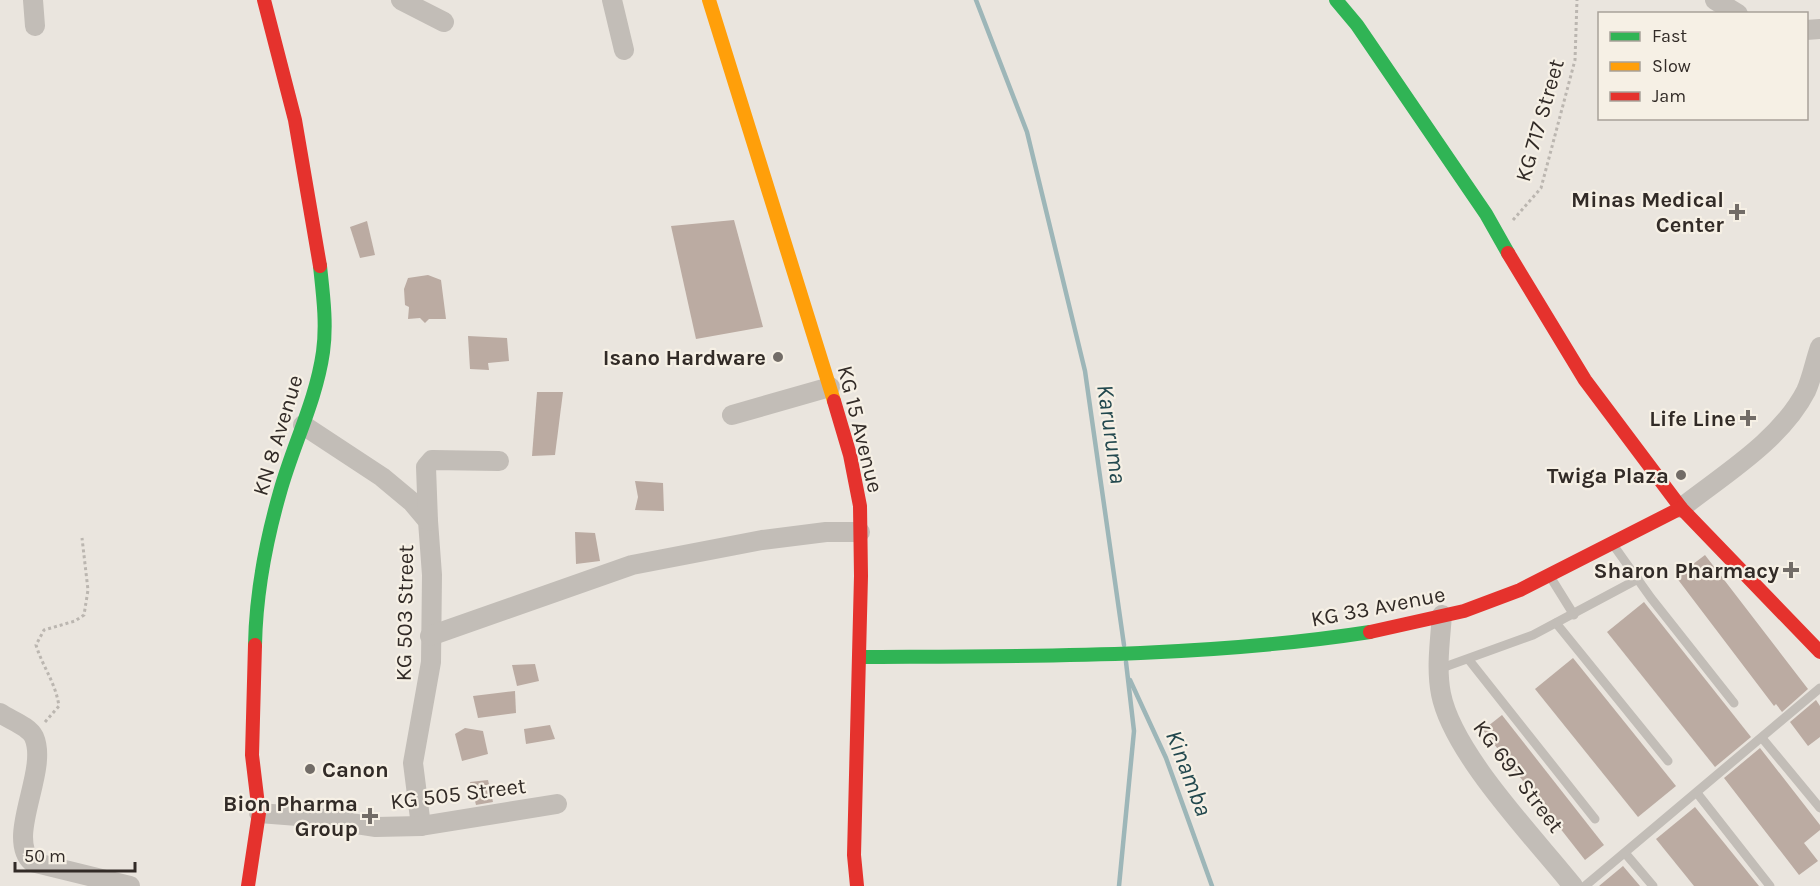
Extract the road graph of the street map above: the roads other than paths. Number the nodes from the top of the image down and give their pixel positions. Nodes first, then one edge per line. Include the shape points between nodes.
1 (33, 0) edge
2 (264, 0) edge
3 (401, 0) edge
4 (612, 0) edge
5 (710, 0) edge
6 (1336, 0) edge
7 (1715, 0) edge
8 (1735, 12) edge
9 (444, 22) dead end
10 (35, 26) dead end
11 (624, 50) dead end
12 (1820, 347) edge
13 (830, 387) junction
14 (732, 415) dead end
15 (303, 425) junction
16 (499, 461) dead end
17 (1681, 508) junction
18 (428, 521) junction
19 (860, 532) junction
20 (1613, 544) junction
21 (1550, 576) junction
22 (1638, 579) junction
23 (1442, 615) junction
24 (1574, 615) junction
25 (1556, 624) junction
26 (430, 636) junction
27 (1820, 652) edge
28 (860, 657) junction
29 (1469, 660) junction
30 (1439, 669) junction
31 (1820, 688) edge
32 (1734, 702) dead end
33 (0, 713) edge
34 (1762, 738) junction
35 (1668, 761) dead end
36 (1697, 793) junction
37 (556, 804) dead end
38 (1820, 808) edge
39 (259, 813) junction
40 (1595, 819) dead end
41 (421, 826) junction
42 (1625, 853) junction
43 (130, 886) edge
44 (248, 886) edge
45 (857, 886) edge
46 (1573, 886) edge
47 (1585, 886) edge
48 (1653, 886) edge
49 (1770, 886) edge

1 - 10 street
2 - 15 main road, KN 8 Avenue via 295,120 324,300 323,351
3 - 9 street
4 - 11 street
5 - 13 main road, KG 15 Avenue
6 - 17 main road via 1357,25 1499,236 1585,380
7 - 8 street
12 - 17 street via 1806,390 1775,433
13 - 14 street
13 - 19 main road, KG 15 Avenue via 850,455 860,506
15 - 18 street, KG 503 Street via 382,477
15 - 39 main road, KN 8 Avenue via 280,492 262,573 255,628 252,755
16 - 18 street via 432,460 426,467
17 - 20 main road, KG 33 Avenue
17 - 27 main road
18 - 26 street, KG 503 Street via 432,575
19 - 26 street via 762,540 632,566
19 - 28 main road, KG 15 Avenue
20 - 21 main road, KG 33 Avenue
20 - 22 lane
21 - 23 main road, KG 33 Avenue
21 - 24 lane
22 - 24 lane
22 - 32 lane
23 - 28 main road, KG 33 Avenue via 1338,637 1204,651
23 - 30 street, KG 697 Street
24 - 25 lane
25 - 29 lane
25 - 35 lane
26 - 41 street, KG 503 Street via 430,672 413,763
28 - 45 main road, KG 15 Avenue via 854,826
29 - 30 lane
29 - 40 lane
30 - 46 street, KG 697 Street via 1441,694 1457,738
31 - 34 lane
33 - 43 street via 26,728 36,748 22,842 25,856 32,862
34 - 36 lane
34 - 38 lane
36 - 42 lane
36 - 49 lane
37 - 41 street, KG 505 Street
39 - 41 street, KG 505 Street via 376,827
39 - 44 main road, KN 8 Avenue
42 - 47 lane
42 - 48 lane

